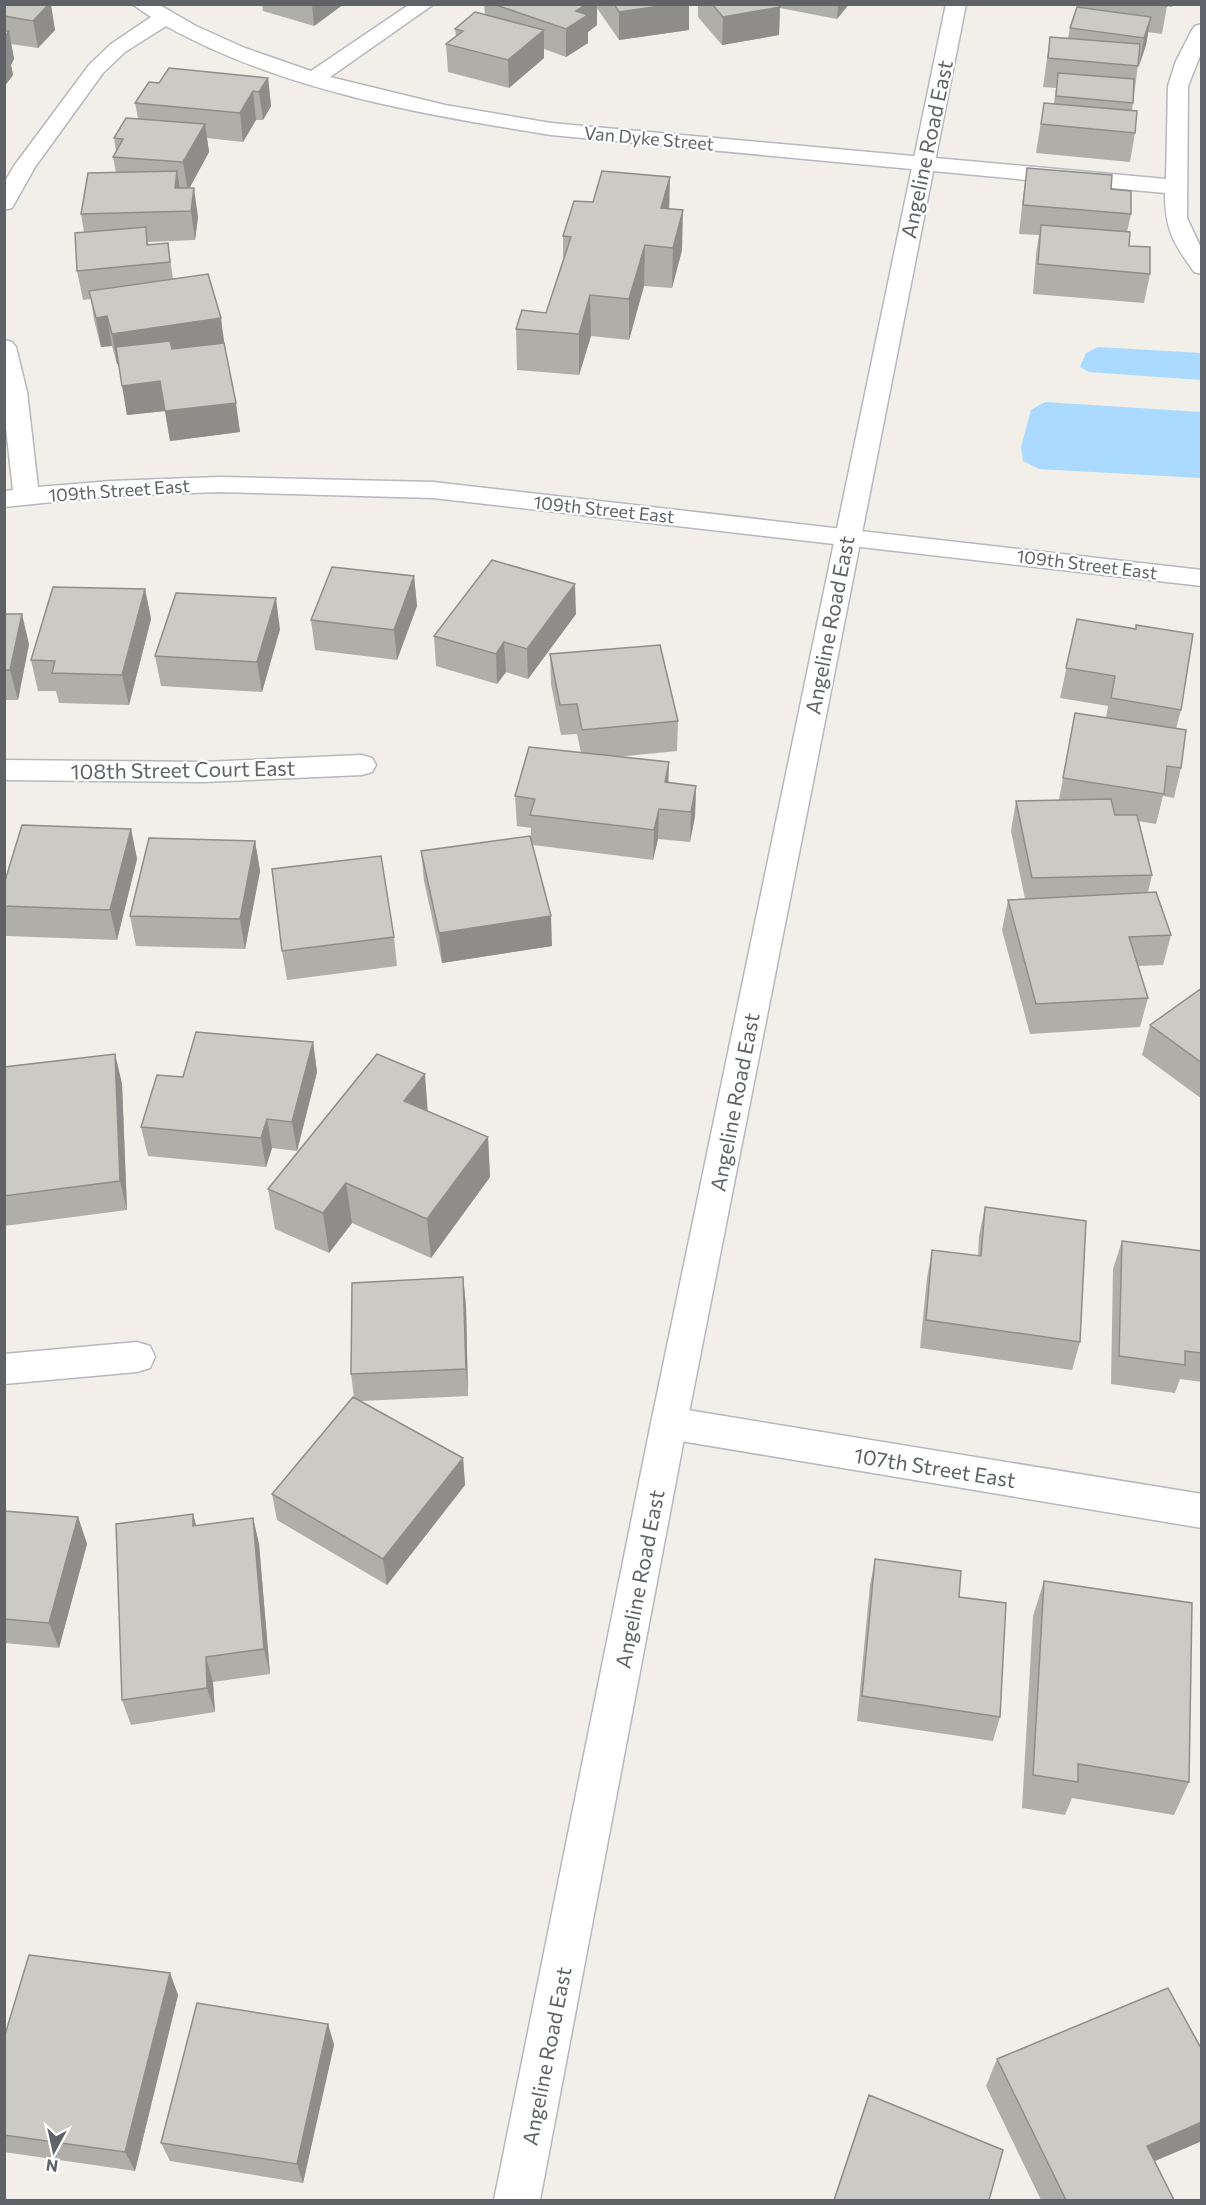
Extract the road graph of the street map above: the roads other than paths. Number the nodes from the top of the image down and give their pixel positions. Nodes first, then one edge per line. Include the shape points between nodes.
1 (142, 4) edge
2 (424, 4) edge
3 (956, 4) edge
4 (164, 18) junction
5 (1202, 30) edge
6 (314, 79) junction
7 (923, 164) junction
8 (1177, 187) junction
9 (4, 202) edge
10 (1202, 267) edge
11 (4, 347) edge
12 (15, 498) edge
13 (847, 536) junction
14 (1202, 578) edge
15 (362, 765) dead end
16 (4, 770) edge
17 (137, 1357) dead end
18 (4, 1369) edge
19 (669, 1423) junction
20 (1202, 1511) edge
21 (518, 2200) edge

1 - 4 street, Van Dyke Street
2 - 6 street
3 - 7 street, Angeline Road East
4 - 6 street, Van Dyke Street via 237,52
4 - 9 street via 118,48 96,69 25,166
5 - 8 street via 1178,86
6 - 7 street, Van Dyke Street via 459,115 551,129
7 - 8 street, Van Dyke Street
7 - 13 street, Angeline Road East
8 - 10 street via 1176,218 1185,243
11 - 12 street via 15,392
12 - 13 street, 109th Street East via 212,484 323,484 433,490
13 - 14 street, 109th Street East
13 - 19 street, Angeline Road East
15 - 16 street, 108th Street Court East via 203,772
17 - 18 street
19 - 20 street, 107th Street East
19 - 21 street, Angeline Road East

